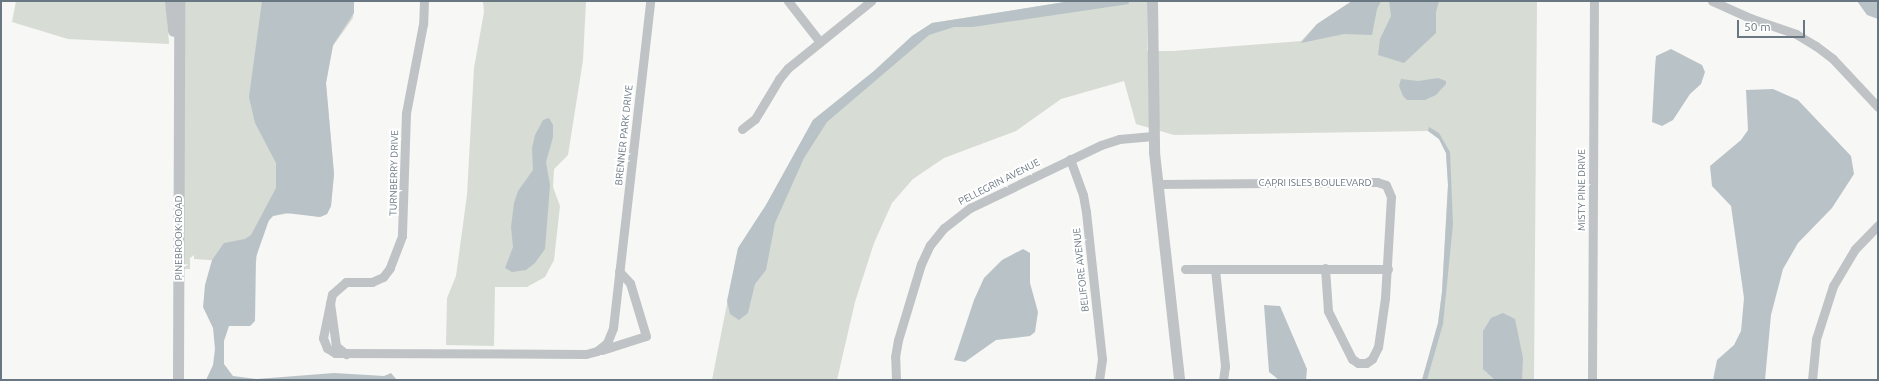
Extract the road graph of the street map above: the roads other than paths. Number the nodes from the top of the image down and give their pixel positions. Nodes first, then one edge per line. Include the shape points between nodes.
1 (170, 1) edge
2 (179, 1) edge
3 (424, 1) edge
4 (650, 1) edge
5 (788, 1) edge
6 (871, 1) edge
7 (1152, 1) edge
8 (1594, 1) edge
9 (1712, 1) edge
10 (820, 42) junction
11 (179, 95) junction
12 (1878, 107) edge
13 (742, 129) dead end
14 (1153, 136) junction
15 (1070, 159) junction
16 (1158, 184) junction
17 (1878, 225) edge
18 (1325, 268) junction
19 (1184, 269) dead end
20 (1215, 269) junction
21 (1388, 269) junction
22 (619, 272) junction
23 (597, 352) junction
24 (178, 380) edge
25 (896, 380) edge
26 (1099, 380) edge
27 (1179, 380) edge
28 (1223, 380) edge
29 (1592, 380) edge
30 (1812, 380) edge

1 - 11 street, PINEBROOK ROAD
2 - 11 street, PINEBROOK ROAD
3 - 23 street, TURNBERRY DRIVE via 406,113 405,214 400,244 390,268 381,279 342,284 333,291 323,341 332,352 346,354
4 - 22 street, BRENNER PARK DRIVE
5 - 10 street
6 - 10 street
7 - 14 street
8 - 29 street, MISTY PINE DRIVE
9 - 12 street via 1796,34 1816,46 1833,59
10 - 13 street via 782,74 755,119
11 - 24 street, PINEBROOK ROAD
14 - 15 street, PELLEGRIN AVENUE via 1108,142
14 - 16 street
15 - 25 street, PELLEGRIN AVENUE via 970,208 936,236 921,264 898,340 895,358
15 - 26 street, BELIFORE AVENUE via 1083,195 1086,212 1101,351
16 - 21 street, CAPRI ISLES BOULEVARD via 1383,184 1388,187 1391,197
16 - 27 street
17 - 30 street via 1846,262 1828,298 1816,339
18 - 20 street
18 - 21 street
18 - 21 street, CAPRI ISLES BOULEVARD via 1328,311 1348,355 1354,361 1363,364 1372,359 1378,347
19 - 20 street
20 - 28 street via 1225,366
22 - 23 street, BRENNER PARK DRIVE via 612,333 607,343
22 - 23 street via 630,283 646,336

